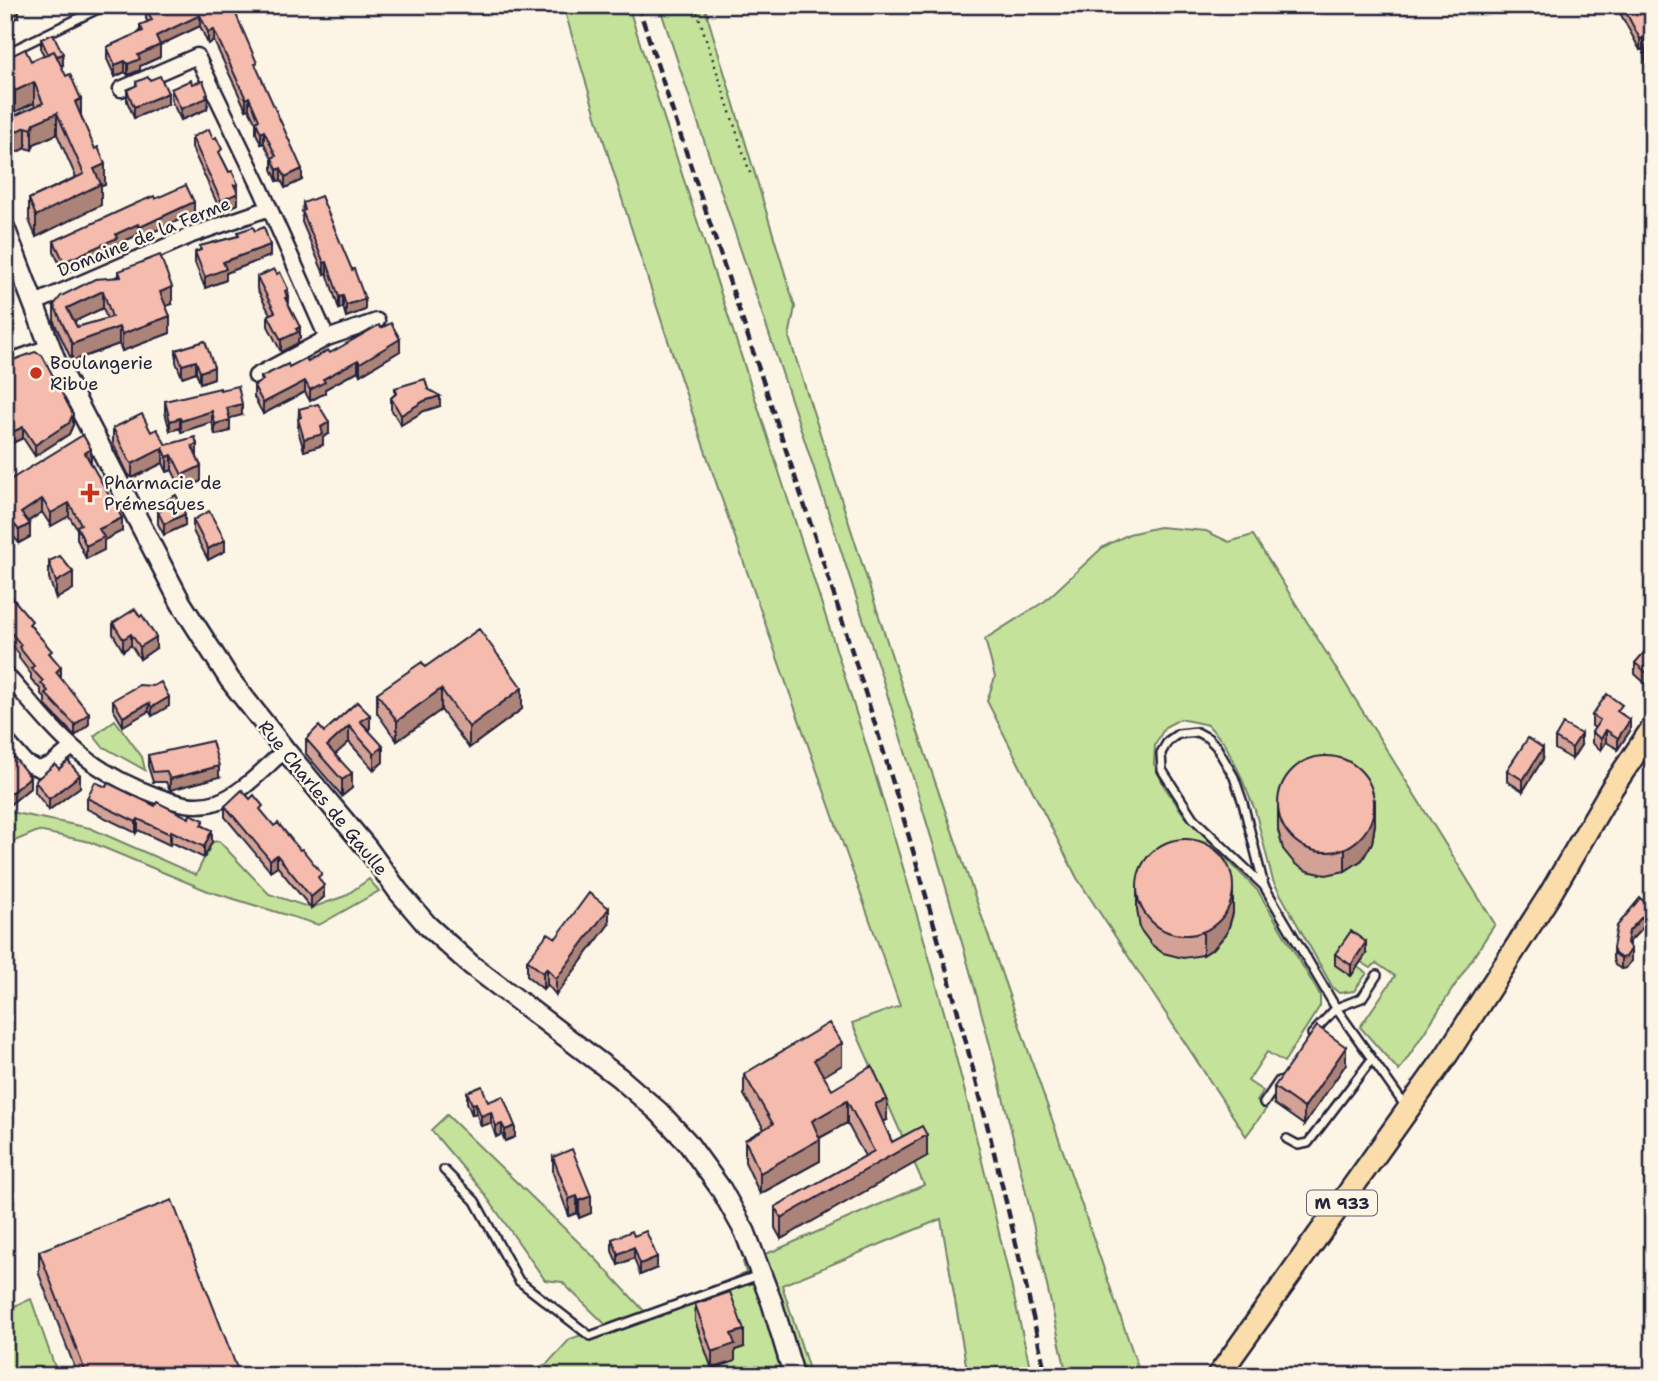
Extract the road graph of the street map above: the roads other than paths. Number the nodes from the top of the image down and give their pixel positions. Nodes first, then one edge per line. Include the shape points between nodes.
1 (106, 5) edge
2 (5, 54) edge
3 (121, 89) dead end
4 (270, 208) junction
5 (5, 229) edge
6 (33, 304) junction
7 (377, 321) dead end
8 (327, 338) junction
9 (50, 347) junction
10 (5, 363) edge
11 (256, 376) dead end
12 (5, 673) edge
13 (1653, 727) edge
14 (5, 739) edge
15 (1653, 744) edge
16 (71, 748) junction
17 (285, 750) junction
18 (1264, 886) junction
19 (1549, 896) junction
20 (1377, 975) dead end
21 (1336, 1008) junction
22 (1306, 1043) edge
23 (1372, 1059) junction
24 (1285, 1073) edge
25 (1264, 1103) dead end
26 (1408, 1110) junction
27 (1287, 1139) dead end
28 (443, 1170) dead end
29 (762, 1274) junction
30 (794, 1376) edge
31 (1217, 1376) edge

1 - 2 lane
3 - 4 street via 197,56
4 - 6 street, Domaine de la Ferme via 192,235
4 - 8 street
5 - 6 street, Rue Charles de Gaulle
6 - 9 street, Rue Charles de Gaulle
7 - 8 street
8 - 11 street
9 - 10 street
9 - 17 street, Rue Charles de Gaulle via 87,433 176,593 243,699
12 - 16 street
13 - 19 main road, M 933
14 - 16 street via 26,763 39,769
15 - 19 main road, M 933
16 - 17 street via 118,780 190,806 228,797
17 - 29 street, Rue Charles de Gaulle via 437,935 620,1078 678,1132 730,1203
18 - 18 lane via 1234,777 1208,738 1197,732 1178,734 1161,753 1162,770 1193,818
18 - 21 lane
19 - 26 main road, M 933
20 - 21 lane via 1362,998
21 - 22 lane
21 - 23 lane
23 - 26 lane
23 - 27 lane via 1308,1143 1298,1145
24 - 25 lane
26 - 31 main road, M 933
28 - 29 lane via 475,1201 519,1281 590,1336
29 - 30 street, Rue Charles de Gaulle

